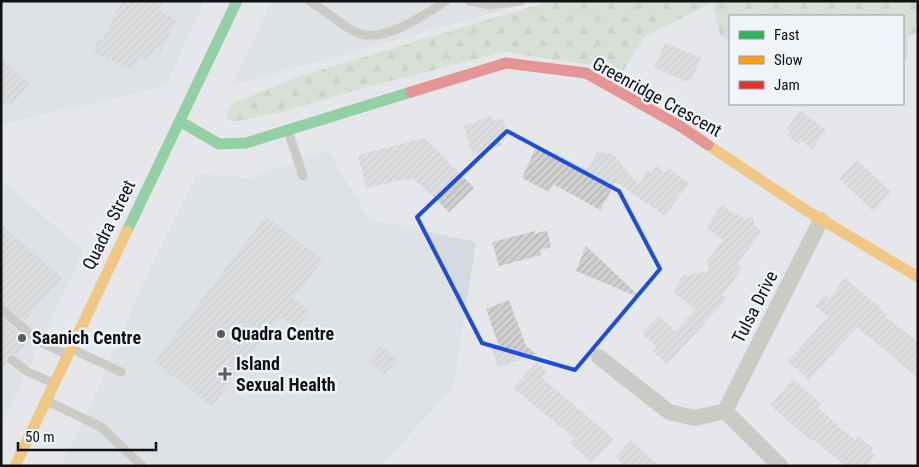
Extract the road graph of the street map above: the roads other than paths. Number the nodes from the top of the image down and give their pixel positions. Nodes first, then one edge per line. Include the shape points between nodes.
1 (237, 1) edge
2 (309, 1) edge
3 (446, 1) edge
4 (469, 1) edge
5 (521, 1) edge
6 (180, 122) junction
7 (288, 131) junction
8 (303, 176) dead end
9 (821, 220) junction
10 (918, 277) edge
11 (1, 309) edge
12 (68, 351) junction
13 (599, 357) dead end
14 (12, 360) dead end
15 (121, 372) dead end
16 (53, 384) junction
17 (45, 400) junction
18 (725, 411) junction
19 (15, 466) edge
20 (142, 466) edge
21 (780, 466) edge

1 - 6 street, Quadra Street
2 - 3 lane via 359,34 375,34 409,24
4 - 5 lane via 490,5
6 - 7 street, Greenridge Crescent via 219,144 246,143
6 - 12 street, Quadra Street
7 - 8 lane
7 - 9 street, Greenridge Crescent via 506,63 586,73 680,126
9 - 10 street, Greenridge Crescent
9 - 18 street, Tulsa Drive
11 - 12 lane via 38,341
12 - 15 lane
12 - 16 street, Quadra Street
13 - 18 street via 669,412 695,418
14 - 16 lane
16 - 17 street, Quadra Street
17 - 19 street, Quadra Street
17 - 20 lane via 101,427
18 - 21 street

